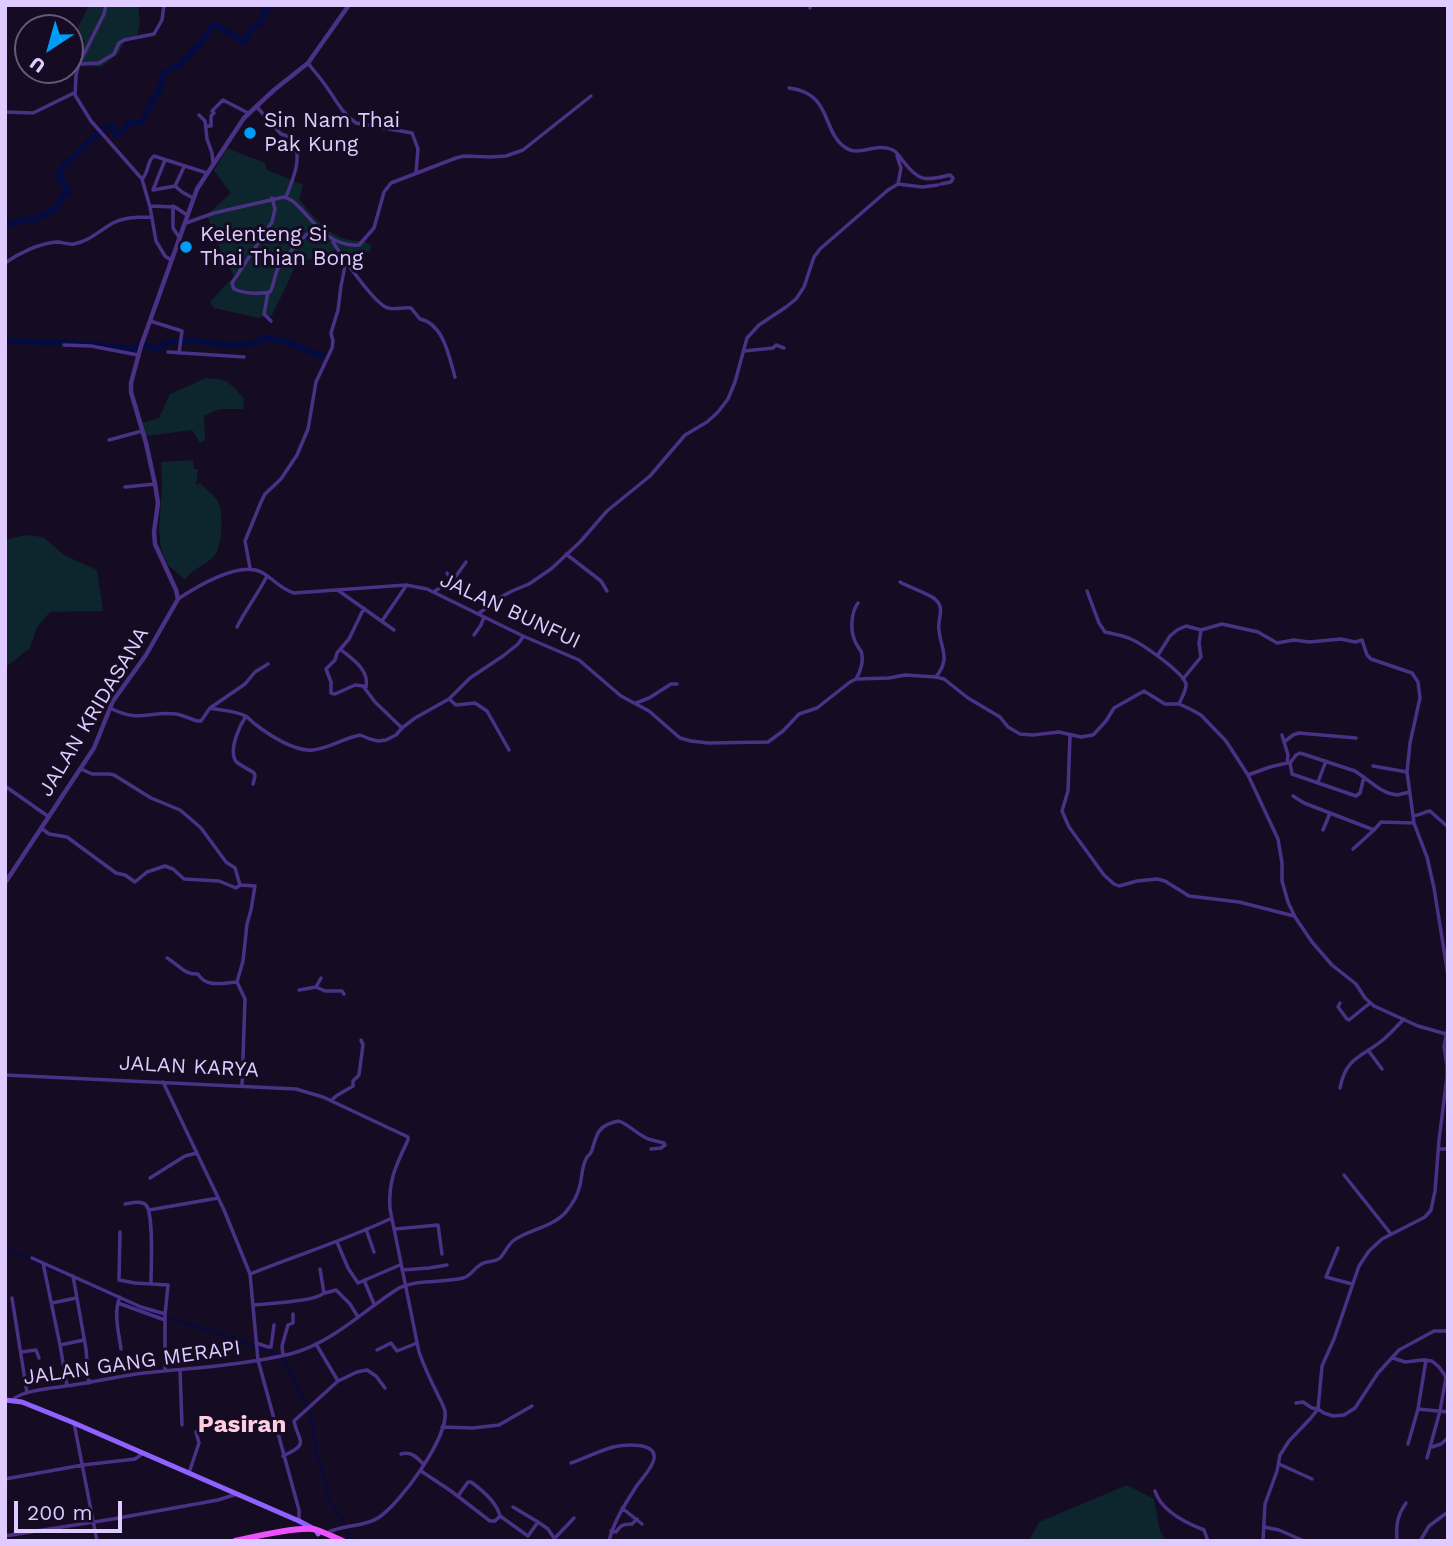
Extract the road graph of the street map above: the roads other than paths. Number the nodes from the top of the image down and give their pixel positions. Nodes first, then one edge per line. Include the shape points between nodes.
1 (106, 5) edge
2 (164, 5) edge
3 (349, 5) edge
4 (84, 54) edge
5 (308, 63) junction
6 (84, 64) edge
7 (75, 84) edge
8 (789, 88) dead end
9 (74, 93) junction
10 (591, 96) dead end
11 (256, 106) junction
12 (5, 113) edge
13 (248, 113) junction
14 (200, 116) dead end
15 (206, 126) junction
16 (895, 150) junction
17 (165, 160) junction
18 (213, 165) junction
19 (184, 166) junction
20 (207, 173) junction
21 (416, 173) junction
22 (142, 179) junction
23 (898, 184) junction
24 (175, 186) junction
25 (152, 190) junction
26 (146, 191) junction
27 (286, 197) junction
28 (193, 198) junction
29 (272, 198) junction
30 (149, 206) junction
31 (173, 206) junction
32 (187, 215) junction
33 (151, 217) junction
34 (184, 224) junction
35 (316, 226) junction
36 (179, 237) junction
37 (332, 240) junction
38 (171, 260) junction
39 (346, 261) junction
40 (5, 263) edge
41 (268, 292) junction
42 (150, 321) junction
43 (271, 321) dead end
44 (64, 345) dead end
45 (784, 348) dead end
46 (744, 351) junction
47 (168, 352) dead end
48 (179, 353) junction
49 (138, 355) junction
50 (244, 357) dead end
51 (455, 377) dead end
52 (142, 431) junction
53 (109, 440) dead end
54 (155, 484) junction
55 (125, 487) dead end
56 (566, 554) junction
57 (466, 562) dead end
58 (250, 568) junction
59 (447, 573) dead end
60 (267, 576) junction
61 (452, 579) junction
62 (900, 582) dead end
63 (407, 585) junction
64 (338, 590) junction
65 (607, 591) dead end
66 (1087, 591) dead end
67 (433, 592) junction
68 (178, 598) junction
69 (858, 603) dead end
70 (364, 608) junction
71 (478, 614) junction
72 (484, 617) junction
73 (382, 621) junction
74 (237, 627) dead end
75 (394, 630) dead end
76 (1201, 630) junction
77 (474, 635) dead end
78 (523, 636) junction
79 (340, 649) junction
80 (1158, 655) junction
81 (268, 664) dead end
82 (936, 677) junction
83 (856, 679) junction
84 (1183, 679) junction
85 (677, 684) dead end
86 (366, 687) junction
87 (449, 699) junction
88 (634, 704) junction
89 (1179, 704) junction
90 (110, 708) junction
91 (210, 708) junction
92 (246, 716) junction
93 (402, 728) junction
94 (1282, 735) dead end
95 (1070, 736) junction
96 (1356, 738) dead end
97 (1284, 742) junction
98 (509, 750) dead end
99 (1326, 761) junction
100 (1289, 763) junction
101 (1373, 766) dead end
102 (81, 769) junction
103 (1407, 772) junction
104 (1248, 775) junction
105 (1364, 777) junction
106 (1318, 782) junction
107 (253, 784) dead end
108 (5, 786) edge
109 (1410, 792) junction
110 (1293, 796) dead end
111 (1330, 813) junction
112 (1413, 816) junction
113 (49, 817) junction
114 (1414, 823) junction
115 (1448, 827) edge
116 (41, 828) junction
117 (1323, 830) dead end
118 (1374, 830) junction
119 (1353, 849) dead end
120 (5, 883) edge
121 (240, 885) junction
122 (1294, 916) junction
123 (167, 958) dead end
124 (1448, 975) edge
125 (321, 978) dead end
126 (237, 982) junction
127 (316, 987) junction
128 (299, 990) dead end
129 (344, 994) dead end
130 (1340, 1003) dead end
131 (1370, 1003) junction
132 (1404, 1018) junction
133 (1448, 1027) edge
134 (1446, 1034) junction
135 (361, 1040) dead end
136 (1368, 1051) junction
137 (1447, 1061) edge
138 (1382, 1069) dead end
139 (5, 1075) edge
140 (163, 1082) junction
141 (242, 1086) junction
142 (1340, 1088) dead end
143 (331, 1101) junction
144 (651, 1149) dead end
145 (1438, 1149) junction
146 (1448, 1149) edge
147 (197, 1153) junction
148 (1344, 1175) dead end
149 (150, 1178) dead end
150 (218, 1198) junction
151 (125, 1203) dead end
152 (149, 1210) junction
153 (392, 1218) junction
154 (366, 1229) junction
155 (395, 1229) junction
156 (120, 1232) dead end
157 (1391, 1234) junction
158 (337, 1242) junction
159 (1338, 1248) dead end
160 (374, 1252) dead end
161 (442, 1254) dead end
162 (32, 1258) dead end
163 (43, 1265) junction
164 (447, 1265) dead end
165 (402, 1268) junction
166 (320, 1269) dead end
167 (250, 1274) junction
168 (73, 1278) junction
169 (364, 1280) junction
170 (151, 1283) junction
171 (1352, 1284) junction
172 (406, 1285) junction
173 (324, 1294) junction
174 (12, 1298) dead end
175 (76, 1298) junction
176 (119, 1300) junction
177 (52, 1303) junction
178 (254, 1305) junction
179 (374, 1305) junction
180 (293, 1314) dead end
181 (165, 1317) junction
182 (358, 1317) junction
183 (274, 1325) dead end
184 (1448, 1331) edge
185 (84, 1340) junction
186 (417, 1343) junction
187 (316, 1344) junction
188 (60, 1345) junction
189 (256, 1345) junction
190 (121, 1349) dead end
191 (377, 1350) dead end
192 (21, 1352) junction
193 (280, 1356) junction
194 (39, 1358) dead end
195 (1391, 1358) junction
196 (258, 1360) junction
197 (1426, 1360) junction
198 (180, 1370) junction
199 (165, 1371) junction
200 (1447, 1378) edge
201 (338, 1381) junction
202 (89, 1383) junction
203 (67, 1386) junction
204 (385, 1388) dead end
205 (27, 1393) junction
206 (7, 1399) edge
207 (1296, 1403) dead end
208 (532, 1406) dead end
209 (1318, 1409) junction
210 (1418, 1409) junction
211 (1440, 1411) junction
212 (1448, 1412) edge
213 (74, 1423) junction
214 (182, 1424) dead end
215 (442, 1427) junction
216 (196, 1432) dead end
217 (1448, 1438) edge
218 (1408, 1444) dead end
219 (1431, 1447) junction
220 (142, 1454) junction
221 (401, 1454) dead end
222 (284, 1456) junction
223 (1427, 1458) dead end
224 (571, 1463) dead end
225 (1279, 1464) junction
226 (83, 1465) junction
227 (424, 1465) junction
228 (421, 1471) junction
229 (188, 1474) junction
230 (5, 1479) edge
231 (1312, 1479) dead end
232 (1155, 1490) dead end
233 (237, 1494) junction
234 (458, 1496) junction
235 (1406, 1503) dead end
236 (513, 1507) dead end
237 (622, 1508) junction
238 (1448, 1512) edge
239 (500, 1516) junction
240 (573, 1518) dead end
241 (637, 1519) junction
242 (299, 1521) junction
243 (538, 1522) junction
244 (94, 1523) junction
245 (642, 1524) dead end
246 (1264, 1527) junction
247 (298, 1530) junction
248 (611, 1531) junction
249 (321, 1533) junction
250 (272, 1535) junction
251 (5, 1536) edge
252 (333, 1539) edge
253 (556, 1539) edge
254 (97, 1541) edge
255 (235, 1541) edge
256 (252, 1541) edge
257 (343, 1541) edge
258 (609, 1541) edge
259 (1208, 1541) edge
260 (1263, 1541) edge
261 (1304, 1541) edge
262 (1396, 1541) edge
263 (1420, 1541) edge

1 - 4 street
2 - 6 street via 153,34 124,40 114,54 99,63
3 - 5 street
5 - 11 street
5 - 21 street via 353,121 413,134 418,149
7 - 9 street
8 - 16 street via 800,89 818,103 836,139 848,149
9 - 12 street via 33,113
9 - 22 street via 91,121
10 - 21 street via 523,150 506,156 456,158
11 - 13 street
11 - 27 street via 296,146 298,159
13 - 15 street via 223,100 212,111 211,126
13 - 18 street
14 - 15 street
15 - 18 street
16 - 23 street via 901,168
16 - 23 street via 918,177 953,178 922,187
17 - 19 street
17 - 22 street via 152,157
17 - 25 street
18 - 20 street
19 - 20 street
19 - 24 street
20 - 28 street
21 - 37 street via 388,187 374,228 360,244
22 - 26 street
23 - 46 street via 820,249 796,299 751,332
24 - 25 street
24 - 28 street
25 - 26 street
26 - 30 street
27 - 29 street
27 - 35 street
28 - 32 street
29 - 34 street
29 - 41 street via 272,222 232,284 240,292
30 - 31 street
30 - 33 street
31 - 32 street
31 - 36 street via 173,228
32 - 34 street
33 - 38 street via 160,250
33 - 40 street via 122,219 75,243 52,243
34 - 36 street
35 - 37 street
35 - 41 street via 280,264
36 - 38 street
37 - 39 street
38 - 42 street
39 - 51 street via 382,305 411,308 436,327
39 - 58 street via 332,348 316,382 308,429 297,455 261,502 245,541
41 - 43 street via 264,314
42 - 48 street via 182,331
42 - 49 street
44 - 49 street
45 - 46 street via 776,345
46 - 56 street via 735,382 718,412 685,435 650,476 607,511
47 - 48 street
48 - 50 street
49 - 52 street via 131,392
52 - 53 street
52 - 54 street
54 - 55 street
54 - 68 street via 155,544
56 - 65 street
56 - 71 street via 533,582
57 - 61 street
58 - 60 street, JALAN BUNFUI
58 - 68 street via 223,575
59 - 61 street
60 - 64 street, JALAN BUNFUI via 293,593
60 - 74 street
61 - 67 street
62 - 82 street via 933,598 941,607 938,628 945,654
63 - 64 street, JALAN BUNFUI
63 - 67 street, JALAN BUNFUI
63 - 73 street
64 - 70 street
66 - 80 street via 1105,632 1131,639
67 - 71 street, JALAN BUNFUI
68 - 90 street, JALAN KRIDASANA
69 - 83 street via 853,636 862,661
70 - 73 street
70 - 79 street
71 - 72 street, JALAN BUNFUI
72 - 77 street
72 - 78 street, JALAN BUNFUI
73 - 75 street
76 - 80 street via 1186,626 1177,630
76 - 84 street via 1201,657
76 - 103 street via 1222,624 1258,632 1277,643 1362,640 1371,659 1412,673 1418,679 1420,698
78 - 87 street
78 - 88 street, JALAN BUNFUI via 579,660
79 - 86 street via 359,665
79 - 86 street via 326,669 331,693 355,685
80 - 84 street
81 - 91 street
82 - 83 street
82 - 95 street via 1020,734 1059,732
83 - 88 street, JALAN BUNFUI via 817,708 799,714 768,742 680,738
84 - 89 street via 1186,686
85 - 88 street
86 - 93 street
87 - 93 street
87 - 98 street via 456,705 475,704 487,711
89 - 95 street via 1165,704 1141,692 1114,708 1093,735
89 - 104 street via 1201,715 1217,731
90 - 91 street via 128,715 175,714 197,722
90 - 102 street, JALAN KRIDASANA
91 - 92 street
92 - 93 street via 284,743 308,750 360,735 386,740
92 - 107 street via 238,729 234,756 254,773
94 - 97 street
95 - 122 street via 1068,791 1062,811 1069,827 1114,884 1165,881 1189,896
96 - 97 street via 1299,733
97 - 100 street
99 - 100 street via 1300,753
99 - 105 street
99 - 106 street
100 - 104 street
100 - 106 street via 1292,774
101 - 103 street
102 - 113 street, JALAN KRIDASANA
102 - 121 street via 114,775 151,799 180,810 235,869
103 - 109 street
104 - 122 street via 1278,839 1282,881
105 - 106 street via 1356,796
105 - 109 street via 1388,793
108 - 113 street
109 - 112 street
110 - 111 street
111 - 117 street
111 - 118 street
112 - 114 street
112 - 115 street via 1430,811
113 - 116 street, JALAN KRIDASANA
114 - 118 street via 1381,822
114 - 124 street via 1429,866
116 - 120 street, JALAN KRIDASANA
116 - 121 street via 67,837 136,882 165,866 184,879 219,881 234,888
118 - 119 street
121 - 126 street via 255,887
122 - 131 street via 1322,954
123 - 126 street via 206,983
125 - 127 street
126 - 141 street via 245,999
127 - 128 street
127 - 129 street
130 - 131 street via 1338,1007 1349,1020
131 - 132 street
132 - 134 street
132 - 136 street
133 - 134 street
134 - 137 street
135 - 143 street via 359,1075 353,1086
136 - 138 street
136 - 142 street via 1346,1069
137 - 145 street
139 - 140 street, JALAN KARYA
140 - 141 street, JALAN KARYA
140 - 147 street
141 - 143 street, JALAN KARYA via 302,1090
143 - 153 street, JALAN KARYA via 408,1139 391,1179
144 - 172 street via 662,1148 664,1143 647,1139 619,1121 610,1124 595,1136 580,1186 566,1212 513,1241 501,1257 482,1263 468,1276
145 - 146 street
145 - 157 street via 1429,1213
147 - 149 street
147 - 150 street
148 - 157 street
150 - 152 street
150 - 167 street
151 - 152 street via 145,1204
152 - 170 street
153 - 154 street
153 - 155 street
154 - 158 street
154 - 160 street
155 - 161 street via 438,1225
155 - 165 street
156 - 170 street via 119,1279
157 - 171 street via 1365,1257
158 - 167 street
158 - 169 street via 358,1283
159 - 171 street via 1326,1277
162 - 163 street
163 - 168 street
163 - 177 street
164 - 165 street
165 - 169 street
165 - 172 street
166 - 173 street
167 - 178 street
168 - 175 street
168 - 176 street
169 - 179 street
170 - 181 street via 168,1285
171 - 209 street via 1322,1366
172 - 179 street
172 - 186 street
173 - 178 street
173 - 182 street via 336,1290
174 - 192 street
175 - 177 street
175 - 185 street
176 - 181 street
176 - 190 street
177 - 188 street
178 - 189 street
179 - 182 street
180 - 193 street
181 - 199 street
182 - 187 street
183 - 189 street via 271,1346
184 - 195 street via 1431,1333
185 - 188 street
185 - 202 street
186 - 191 street via 397,1351 391,1342
186 - 215 street via 445,1412
187 - 193 street
187 - 201 street
188 - 203 street
189 - 196 street
192 - 194 street via 36,1350
192 - 205 street
193 - 196 street, JALAN GANG MERAPI
195 - 197 street
195 - 209 street via 1353,1410 1337,1416
196 - 198 street, JALAN GANG MERAPI
196 - 222 street
197 - 200 street via 1434,1362
197 - 210 street
198 - 199 street, JALAN GANG MERAPI
198 - 214 street
199 - 202 street, JALAN GANG MERAPI
200 - 211 street
201 - 204 street via 367,1370
201 - 222 street via 294,1420 301,1443
202 - 203 street, JALAN GANG MERAPI
203 - 205 street, JALAN GANG MERAPI
205 - 206 street, JALAN GANG MERAPI
206 - 213 main road
207 - 209 street
208 - 215 street via 499,1425
209 - 225 street via 1283,1449
210 - 211 street
210 - 218 street
211 - 212 street
211 - 219 street
213 - 220 main road
213 - 226 street
215 - 227 street
216 - 229 street via 199,1443
217 - 219 street
219 - 223 street
220 - 226 street via 135,1459
220 - 229 main road
221 - 227 street via 410,1453
222 - 242 street
224 - 237 street via 617,1446 651,1450 651,1465
225 - 231 street
225 - 246 street via 1265,1504
226 - 230 street
226 - 244 street
227 - 228 street
228 - 234 street
228 - 249 street via 406,1492 372,1521
229 - 233 main road
232 - 259 street via 1162,1505 1204,1530
233 - 242 main road
233 - 244 street
234 - 239 street via 490,1521
234 - 239 street via 469,1481
235 - 262 street via 1398,1515
236 - 243 street
237 - 241 street
237 - 248 street
238 - 263 street via 1429,1526
239 - 243 street via 528,1536
240 - 253 street
241 - 245 street
241 - 248 street
242 - 247 street
242 - 249 main road
243 - 253 street
244 - 251 street
244 - 254 street
246 - 260 street
246 - 261 street
247 - 249 main road
247 - 250 main road
248 - 258 street
249 - 250 main road
249 - 252 main road
250 - 255 main road
250 - 256 main road
252 - 257 main road

